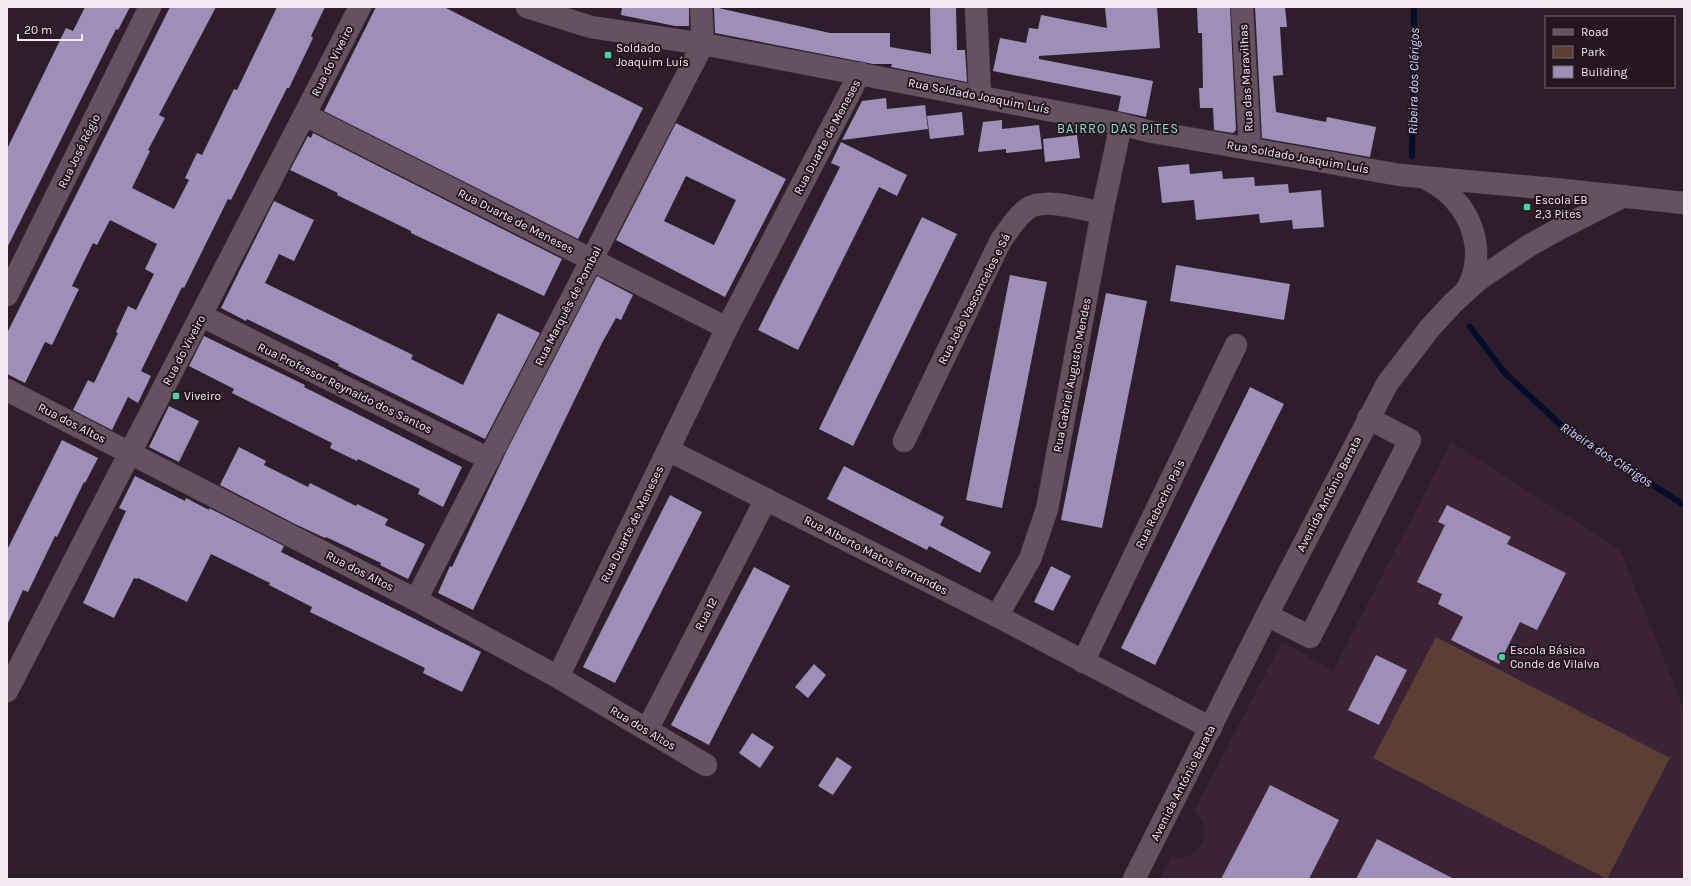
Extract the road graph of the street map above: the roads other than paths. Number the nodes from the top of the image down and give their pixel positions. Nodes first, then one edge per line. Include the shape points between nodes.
1 (150, 7) edge
2 (360, 7) edge
3 (527, 7) edge
4 (701, 7) edge
5 (976, 7) edge
6 (1242, 7) edge
7 (703, 44) junction
8 (860, 73) junction
9 (980, 96) junction
10 (305, 115) junction
11 (1121, 124) junction
12 (1250, 149) junction
13 (1425, 178) junction
14 (1624, 196) junction
15 (1684, 203) edge
16 (1102, 213) junction
17 (592, 259) junction
18 (1464, 293) junction
19 (7, 295) edge
20 (202, 316) junction
21 (727, 328) junction
22 (1236, 345) dead end
23 (7, 390) edge
24 (1368, 418) junction
25 (904, 441) dead end
26 (668, 450) junction
27 (130, 452) junction
28 (489, 459) junction
29 (766, 499) junction
30 (416, 600) junction
31 (1267, 615) junction
32 (997, 616) junction
33 (1083, 662) junction
34 (558, 677) junction
35 (7, 692) edge
36 (1211, 728) junction
37 (647, 730) junction
38 (706, 765) dead end
39 (1134, 879) edge

1 - 19 street, Rua José Régio
2 - 10 street, Rua do Viveiro
3 - 7 street, Rua Soldado Joaquim Luís via 591,27
4 - 7 street
5 - 9 street
6 - 12 street, Rua das Maravilhas
7 - 8 street, Rua Soldado Joaquim Luís
7 - 17 street, Rua Marquês de Pombal
8 - 9 street, Rua Soldado Joaquim Luís
8 - 21 street, Rua Duarte de Meneses
9 - 11 street, Rua Soldado Joaquim Luís
10 - 17 street, Rua Duarte de Meneses
10 - 20 street, Rua do Viveiro
11 - 12 street, Rua Soldado Joaquim Luís
11 - 16 street, Rua Gabriel Augusto Mendes
12 - 13 street, Rua Soldado Joaquim Luís
13 - 14 street, Rua Soldado Joaquim Luís
13 - 18 street via 1452,196 1469,220 1474,233 1475,268
14 - 15 street, Rua Soldado Joaquim Luís
14 - 18 street, Avenida António Barata via 1530,245 1478,280
16 - 25 street, Rua João Vasconcelos e Sá via 1045,203 1027,208 1001,240
16 - 32 street, Rua Gabriel Augusto Mendes via 1046,509 1030,559
17 - 21 street, Rua Duarte de Meneses
17 - 28 street, Rua Marquês de Pombal
18 - 24 street, Avenida António Barata via 1410,351
20 - 27 street, Rua do Viveiro
20 - 28 street, Rua Professor Reynaldo dos Santos
21 - 26 street, Rua Duarte de Meneses
22 - 33 street, Rua Rebocho Pais
23 - 27 street, Rua dos Altos
24 - 31 street, Avenida António Barata
24 - 31 street via 1410,440 1310,637
26 - 29 street, Rua Alberto Matos Fernandes
26 - 34 street, Rua Duarte de Meneses
27 - 30 street, Rua dos Altos
27 - 35 street, Rua do Viveiro
28 - 30 street, Rua Marquês de Pombal
29 - 32 street, Rua Alberto Matos Fernandes
29 - 37 street, Rua 12
30 - 34 street, Rua dos Altos
31 - 36 street, Avenida António Barata
32 - 33 street, Rua Alberto Matos Fernandes
33 - 36 street, Rua Alberto Matos Fernandes
34 - 37 street, Rua dos Altos
36 - 39 street, Avenida António Barata
37 - 38 street, Rua dos Altos

